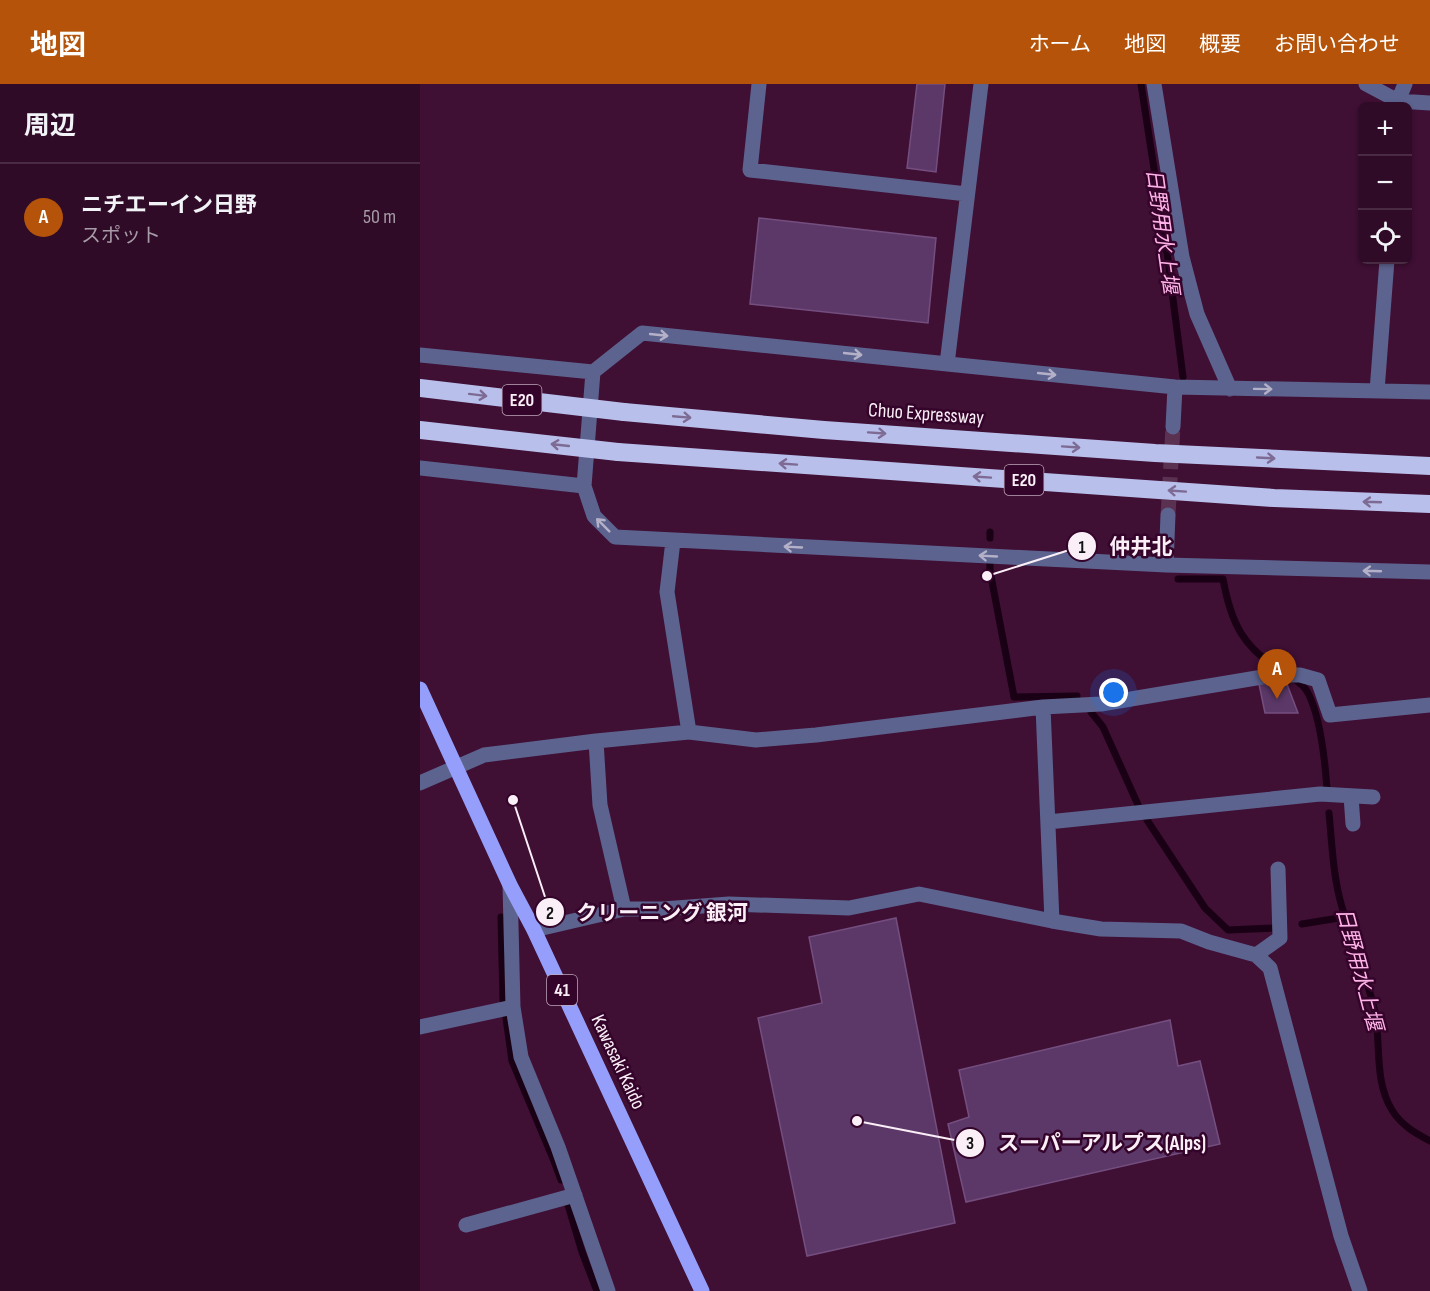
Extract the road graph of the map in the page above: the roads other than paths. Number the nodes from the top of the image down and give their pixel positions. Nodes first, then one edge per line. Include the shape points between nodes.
1 (759, 84) edge
2 (981, 84) edge
3 (1154, 84) edge
4 (1366, 84) edge
5 (1405, 84) edge
6 (1395, 102) edge
7 (1399, 102) edge
8 (1430, 103) edge
9 (1412, 104) edge
10 (967, 194) junction
11 (1387, 264) edge
12 (420, 356) edge
13 (947, 364) junction
14 (593, 372) junction
15 (1175, 387) junction
16 (420, 388) edge
17 (1230, 389) junction
18 (1377, 391) junction
19 (1430, 392) edge
20 (1173, 427) tunnel mouth
21 (420, 430) edge
22 (1430, 466) edge
23 (420, 468) edge
24 (584, 486) junction
25 (1430, 504) edge
26 (1168, 515) tunnel mouth
27 (673, 541) junction
28 (1166, 565) junction
29 (1430, 572) edge
30 (420, 689) edge
31 (1430, 705) edge
32 (1044, 707) junction
33 (689, 732) junction
34 (596, 741) junction
35 (456, 767) junction
36 (420, 783) edge
37 (1351, 796) junction
38 (1373, 797) dead end
39 (1048, 822) junction
40 (1353, 824) dead end
41 (1278, 869) dead end
42 (510, 885) junction
43 (624, 909) junction
44 (1052, 921) junction
45 (534, 930) junction
46 (1256, 954) junction
47 (513, 1007) junction
48 (420, 1027) edge
49 (575, 1196) junction
50 (466, 1225) dead end
51 (608, 1291) edge
52 (702, 1291) edge
53 (1360, 1291) edge

1 - 10 street via 750,170
2 - 10 street
3 - 17 street via 1182,257 1197,314
4 - 6 street
5 - 7 street
8 - 9 street
10 - 13 street
11 - 18 street
12 - 14 street
14 -> 13 street via 642,333
13 -> 15 street
14 - 24 street
15 - 17 street
15 - 20 street
16 -> 22 highway, Chuo Expressway / E20, bridge via 824,430 1143,453
17 -> 18 street
18 - 19 street
25 -> 21 highway, E20, bridge via 1274,498 618,452
23 - 24 street
27 -> 24 street via 615,537 594,516
26 - 28 street
28 -> 27 street
27 - 33 street via 667,592
29 -> 28 street
30 - 35 main road, Kawasaki Kaido / 41
31 - 32 street via 1330,715 1318,680 1274,675 1101,704
32 - 33 street via 756,740
32 - 39 street
33 - 34 street
34 - 35 street via 484,755
34 - 43 street via 600,805
35 - 36 street
35 - 42 main road, Kawasaki Kaido / 41
37 - 38 street
37 - 39 street via 1320,794
37 - 40 street
39 - 44 street
41 - 46 street via 1280,938
42 - 45 main road, Kawasaki Kaido / 41
42 - 47 street
43 - 44 street via 729,904 849,908 919,894
43 - 45 street
44 - 46 street via 1101,929 1181,931
45 - 52 main road, Kawasaki Kaido / 41
46 - 53 street via 1270,968 1341,1236
47 - 48 street
47 - 49 street via 521,1057
49 - 50 street
49 - 51 street

